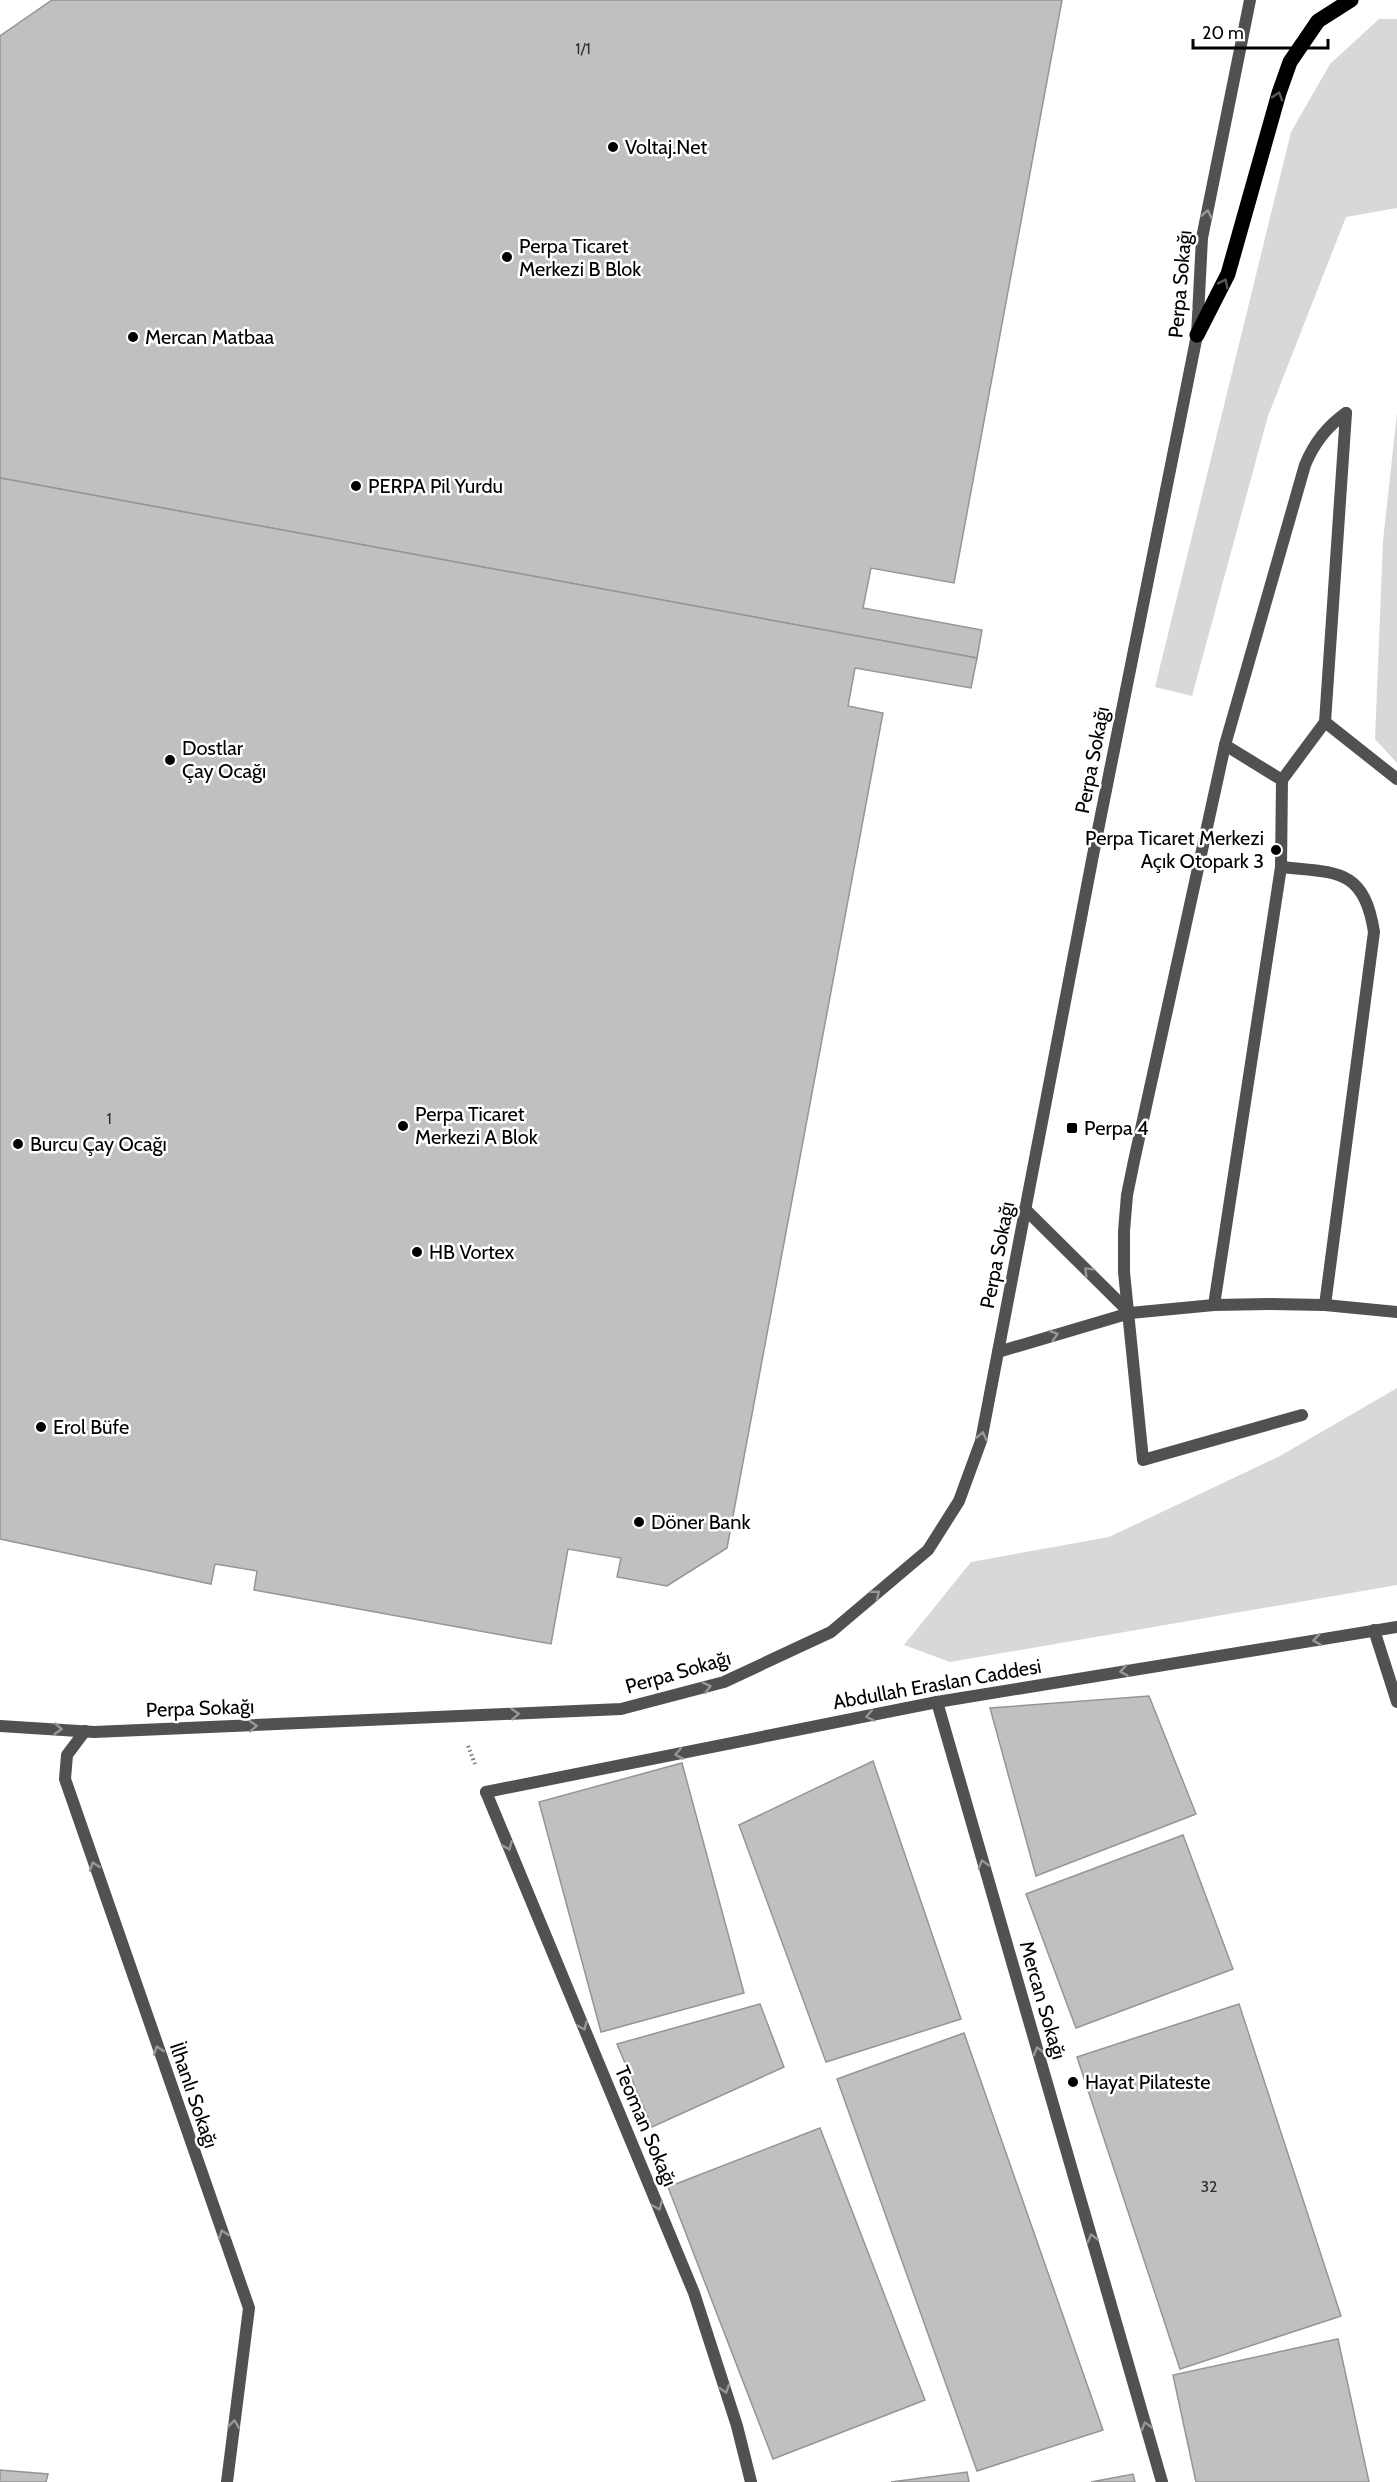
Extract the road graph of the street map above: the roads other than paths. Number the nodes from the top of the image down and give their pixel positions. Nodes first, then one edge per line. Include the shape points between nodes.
1 (1250, 0) edge
2 (1351, 0) edge
3 (1197, 335) junction
4 (1325, 722) junction
5 (1225, 746) junction
6 (1397, 779) edge
7 (1282, 780) junction
8 (1281, 867) junction
9 (1025, 1209) junction
10 (1214, 1305) junction
11 (1324, 1305) junction
12 (1397, 1312) edge
13 (1130, 1313) junction
14 (998, 1352) junction
15 (1302, 1415) dead end
16 (1397, 1627) edge
17 (1374, 1630) junction
18 (937, 1702) junction
19 (1397, 1702) edge
20 (0, 1726) edge
21 (85, 1731) junction
22 (486, 1792) joint
23 (227, 2482) edge
24 (751, 2482) edge
25 (1162, 2482) edge

3 -> 1 street, Perpa Sokağı via 1203,238
3 -> 2 main road via 1228,274 1290,62 1318,21
3 - 9 street, Perpa Sokağı
4 - 5 street via 1346,414 1325,431 1305,465
4 - 6 street
4 - 7 street
5 - 7 street
5 - 13 street via 1127,1195 1124,1272
7 - 8 street
8 - 10 street
8 - 11 street via 1340,873 1364,896 1374,932
13 -> 9 street
9 - 14 street, Perpa Sokağı
10 - 11 street
10 - 13 street
11 - 12 street
14 -> 13 street
13 - 15 street via 1143,1460
21 -> 14 street, Perpa Sokağı via 621,1709 724,1682 831,1632 928,1550 959,1501 981,1441
16 - 17 street, Abdullah Eraslan Caddesi
17 -> 18 street, Abdullah Eraslan Caddesi
17 - 19 street
18 -> 22 street, Abdullah Eraslan Caddesi
25 -> 18 street, Mercan Sokağı
20 -> 21 street, Perpa Sokağı
23 -> 21 street, İlhanlı Sokağı via 249,2308 65,1779 67,1755
22 -> 24 street, Teoman Sokağı via 693,2293 737,2426

